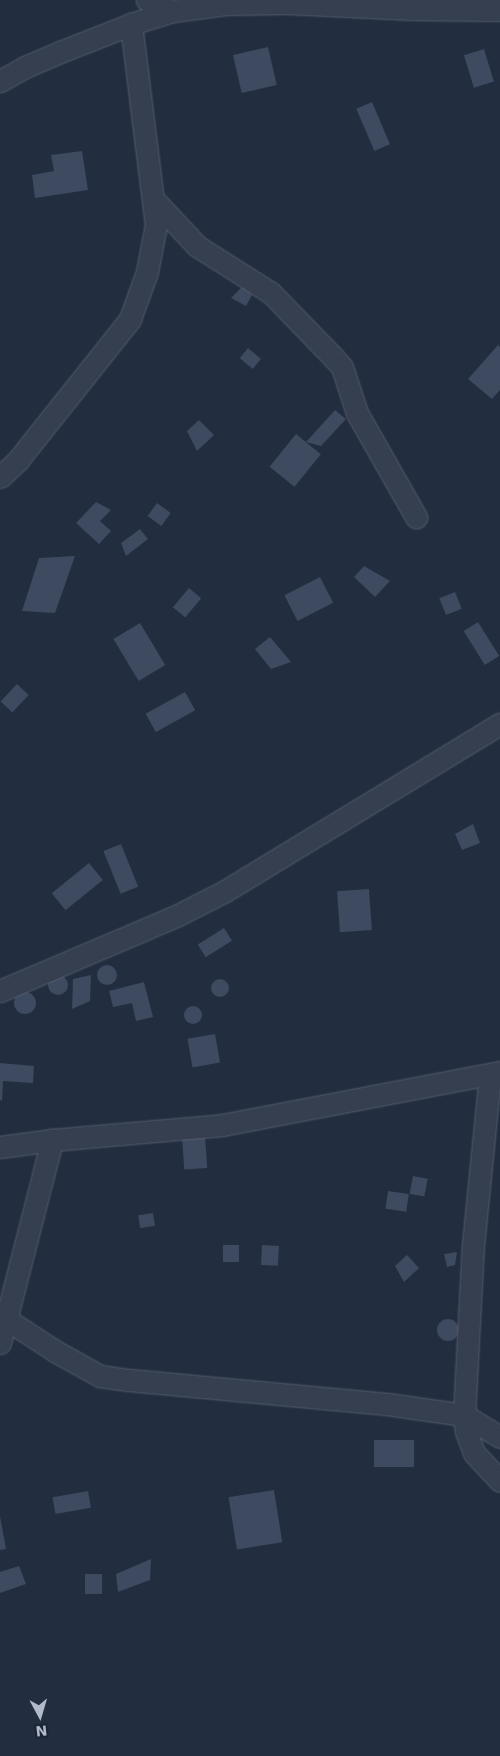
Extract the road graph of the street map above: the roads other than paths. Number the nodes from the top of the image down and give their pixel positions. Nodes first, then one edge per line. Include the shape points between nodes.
1 (147, 0) edge
2 (414, 4) edge
3 (500, 10) edge
4 (173, 11) junction
5 (131, 24) junction
6 (0, 81) edge
7 (154, 200) junction
8 (0, 477) edge
9 (416, 517) dead end
10 (500, 724) edge
11 (0, 991) edge
12 (495, 1074) edge
13 (52, 1140) junction
14 (0, 1147) edge
15 (6, 1319) junction
16 (0, 1343) edge
17 (464, 1415) junction
18 (500, 1437) edge
19 (500, 1481) edge

1 - 4 street
2 - 3 street
2 - 4 street via 226,4
4 - 5 street
5 - 6 street via 25,67
5 - 7 street
7 - 8 street via 156,225 147,272 130,319 18,460
7 - 9 street via 197,246 271,293 342,367 357,413
10 - 11 street via 225,891 176,916
12 - 13 street via 222,1125
12 - 17 street via 473,1244
13 - 14 street
13 - 15 street
15 - 16 street
15 - 17 street via 100,1376 387,1404
17 - 18 street
17 - 19 street via 474,1453

